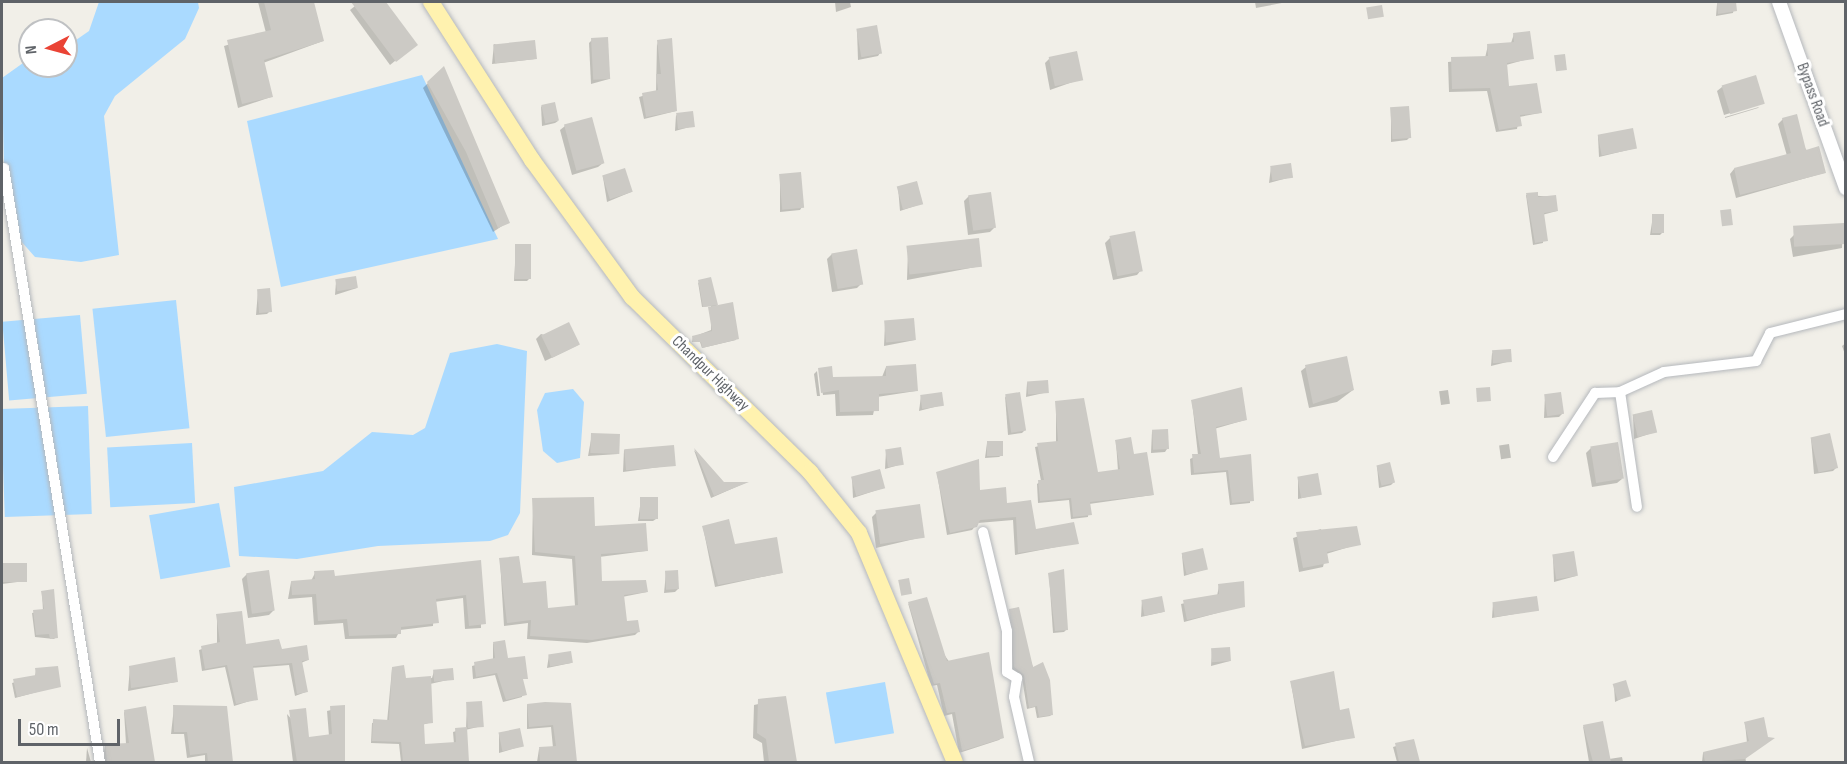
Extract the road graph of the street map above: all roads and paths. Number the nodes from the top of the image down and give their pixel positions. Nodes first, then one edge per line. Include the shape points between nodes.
1 (431, 2) edge
2 (1779, 2) edge
3 (4, 168) dead end
4 (1845, 188) edge
5 (1845, 314) edge
6 (1620, 392) junction
7 (1553, 457) dead end
8 (1638, 507) dead end
9 (983, 532) dead end
10 (100, 762) edge
11 (955, 762) edge
12 (1029, 762) edge

1 - 11 main road, Chandpur Highway via 532,160 632,297 810,472 859,533
2 - 4 street, Bypass Road
3 - 10 street
5 - 6 street via 1770,333 1756,361 1664,372
6 - 7 street via 1595,393
6 - 8 street
9 - 12 street via 1007,631 1007,672 1017,678 1014,697

